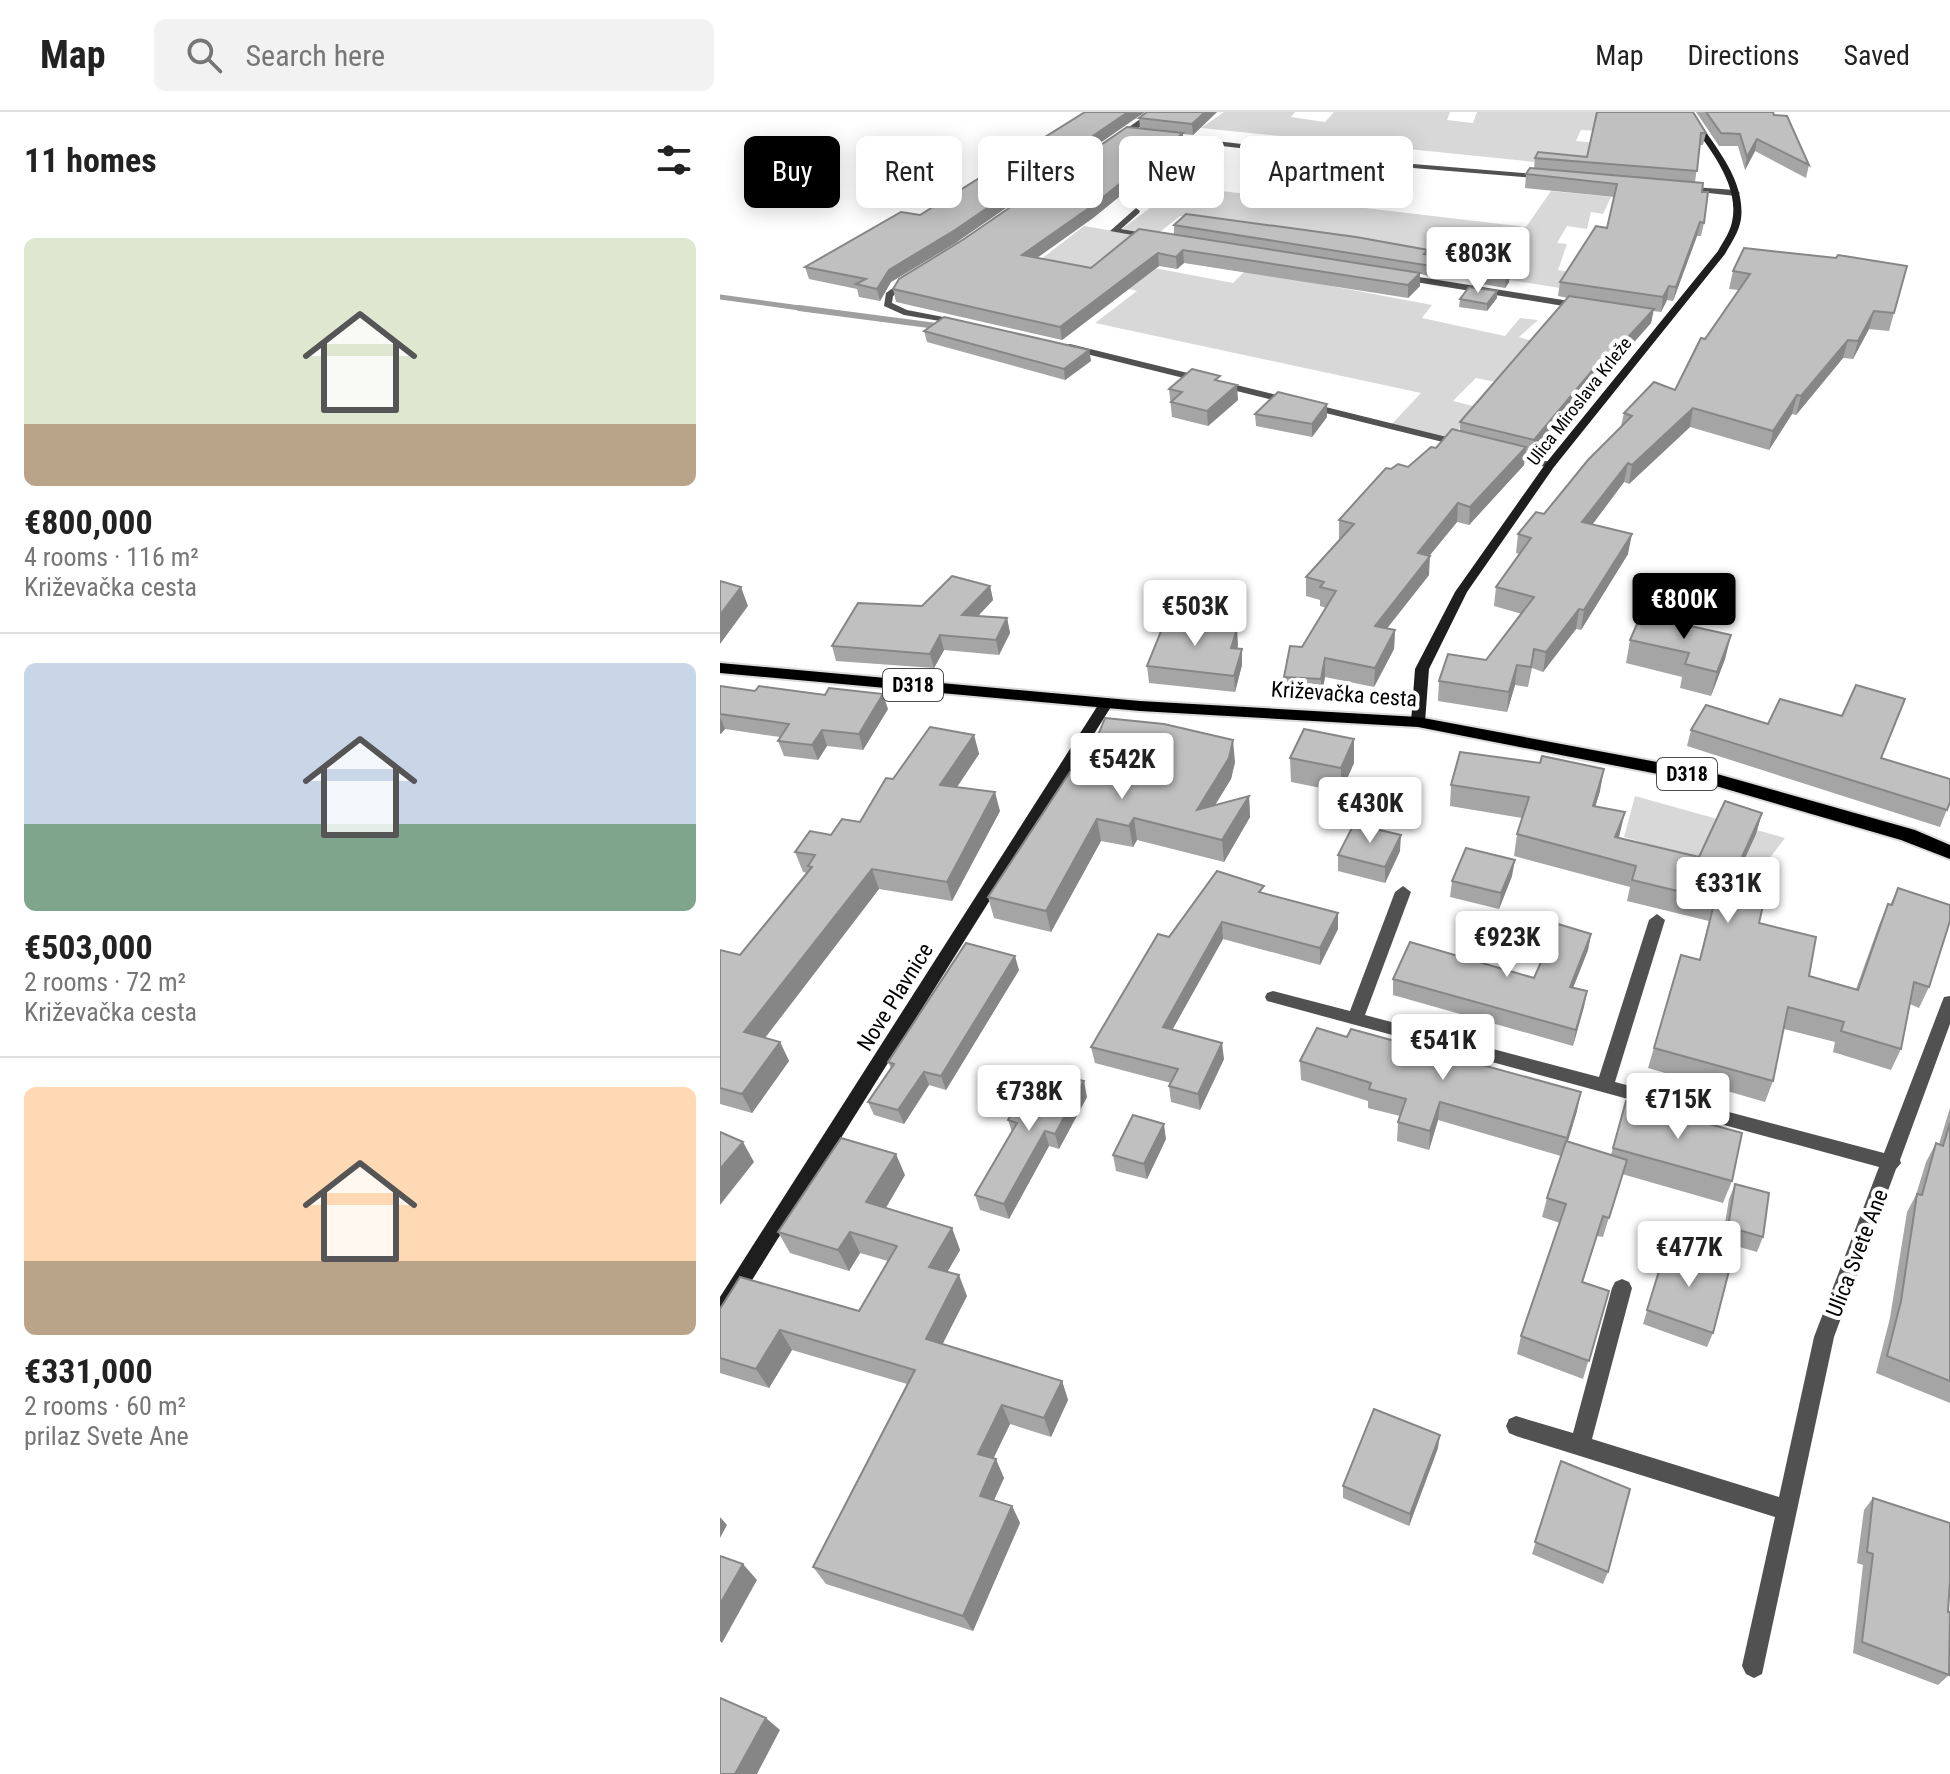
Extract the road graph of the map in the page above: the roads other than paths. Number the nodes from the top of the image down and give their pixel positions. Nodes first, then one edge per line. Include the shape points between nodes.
1 (1155, 112) edge
2 (1688, 112) edge
3 (1127, 133) junction
4 (1141, 134) edge
5 (1224, 144) edge
6 (1103, 149) edge
7 (1552, 178) edge
8 (1675, 188) edge
9 (1736, 193) junction
10 (1136, 211) dead end
11 (1159, 238) edge
12 (1390, 275) edge
13 (915, 276) edge
14 (1590, 307) edge
15 (1651, 317) edge
16 (1667, 320) junction
17 (979, 327) edge
18 (1059, 345) edge
19 (1478, 447) edge
20 (1492, 451) edge
21 (1550, 465) junction
22 (720, 668) edge
23 (1107, 702) junction
24 (1418, 722) junction
25 (1950, 852) edge
26 (1403, 892) dead end
27 (1657, 920) dead end
28 (1273, 997) dead end
29 (1950, 1002) edge
30 (1355, 1019) junction
31 (1605, 1086) junction
32 (1892, 1163) junction
33 (1622, 1288) dead end
34 (720, 1314) edge
35 (1516, 1426) dead end
36 (1580, 1446) junction
37 (1787, 1510) junction
38 (1754, 1666) dead end

1 - 3 street
2 - 9 main road
3 - 4 street
3 - 6 street
5 - 7 street
8 - 9 street
9 - 16 main road, Ulica Miroslava Krleže via 1737,220 1722,252
10 - 11 street via 1114,231
12 - 14 street
13 - 17 street via 896,287 887,304
15 - 16 street
16 - 21 main road, Ulica Miroslava Krleže
18 - 19 street
20 - 21 street
21 - 24 main road, Ulica Miroslava Krleže via 1461,592 1422,669
22 - 23 main road, Križevačka cesta / D318
23 - 24 main road, Križevačka cesta / D318
23 - 34 main road, Nove Plavnice
24 - 25 main road, Križevačka cesta / D318 via 1710,778
26 - 30 street
27 - 31 street
28 - 30 street
29 - 32 street, Ulica Svete Ane
30 - 31 street
31 - 32 street
32 - 37 street, Ulica Svete Ane via 1824,1337
33 - 36 street
35 - 36 street
36 - 37 street
37 - 38 street, Ulica Svete Ane

